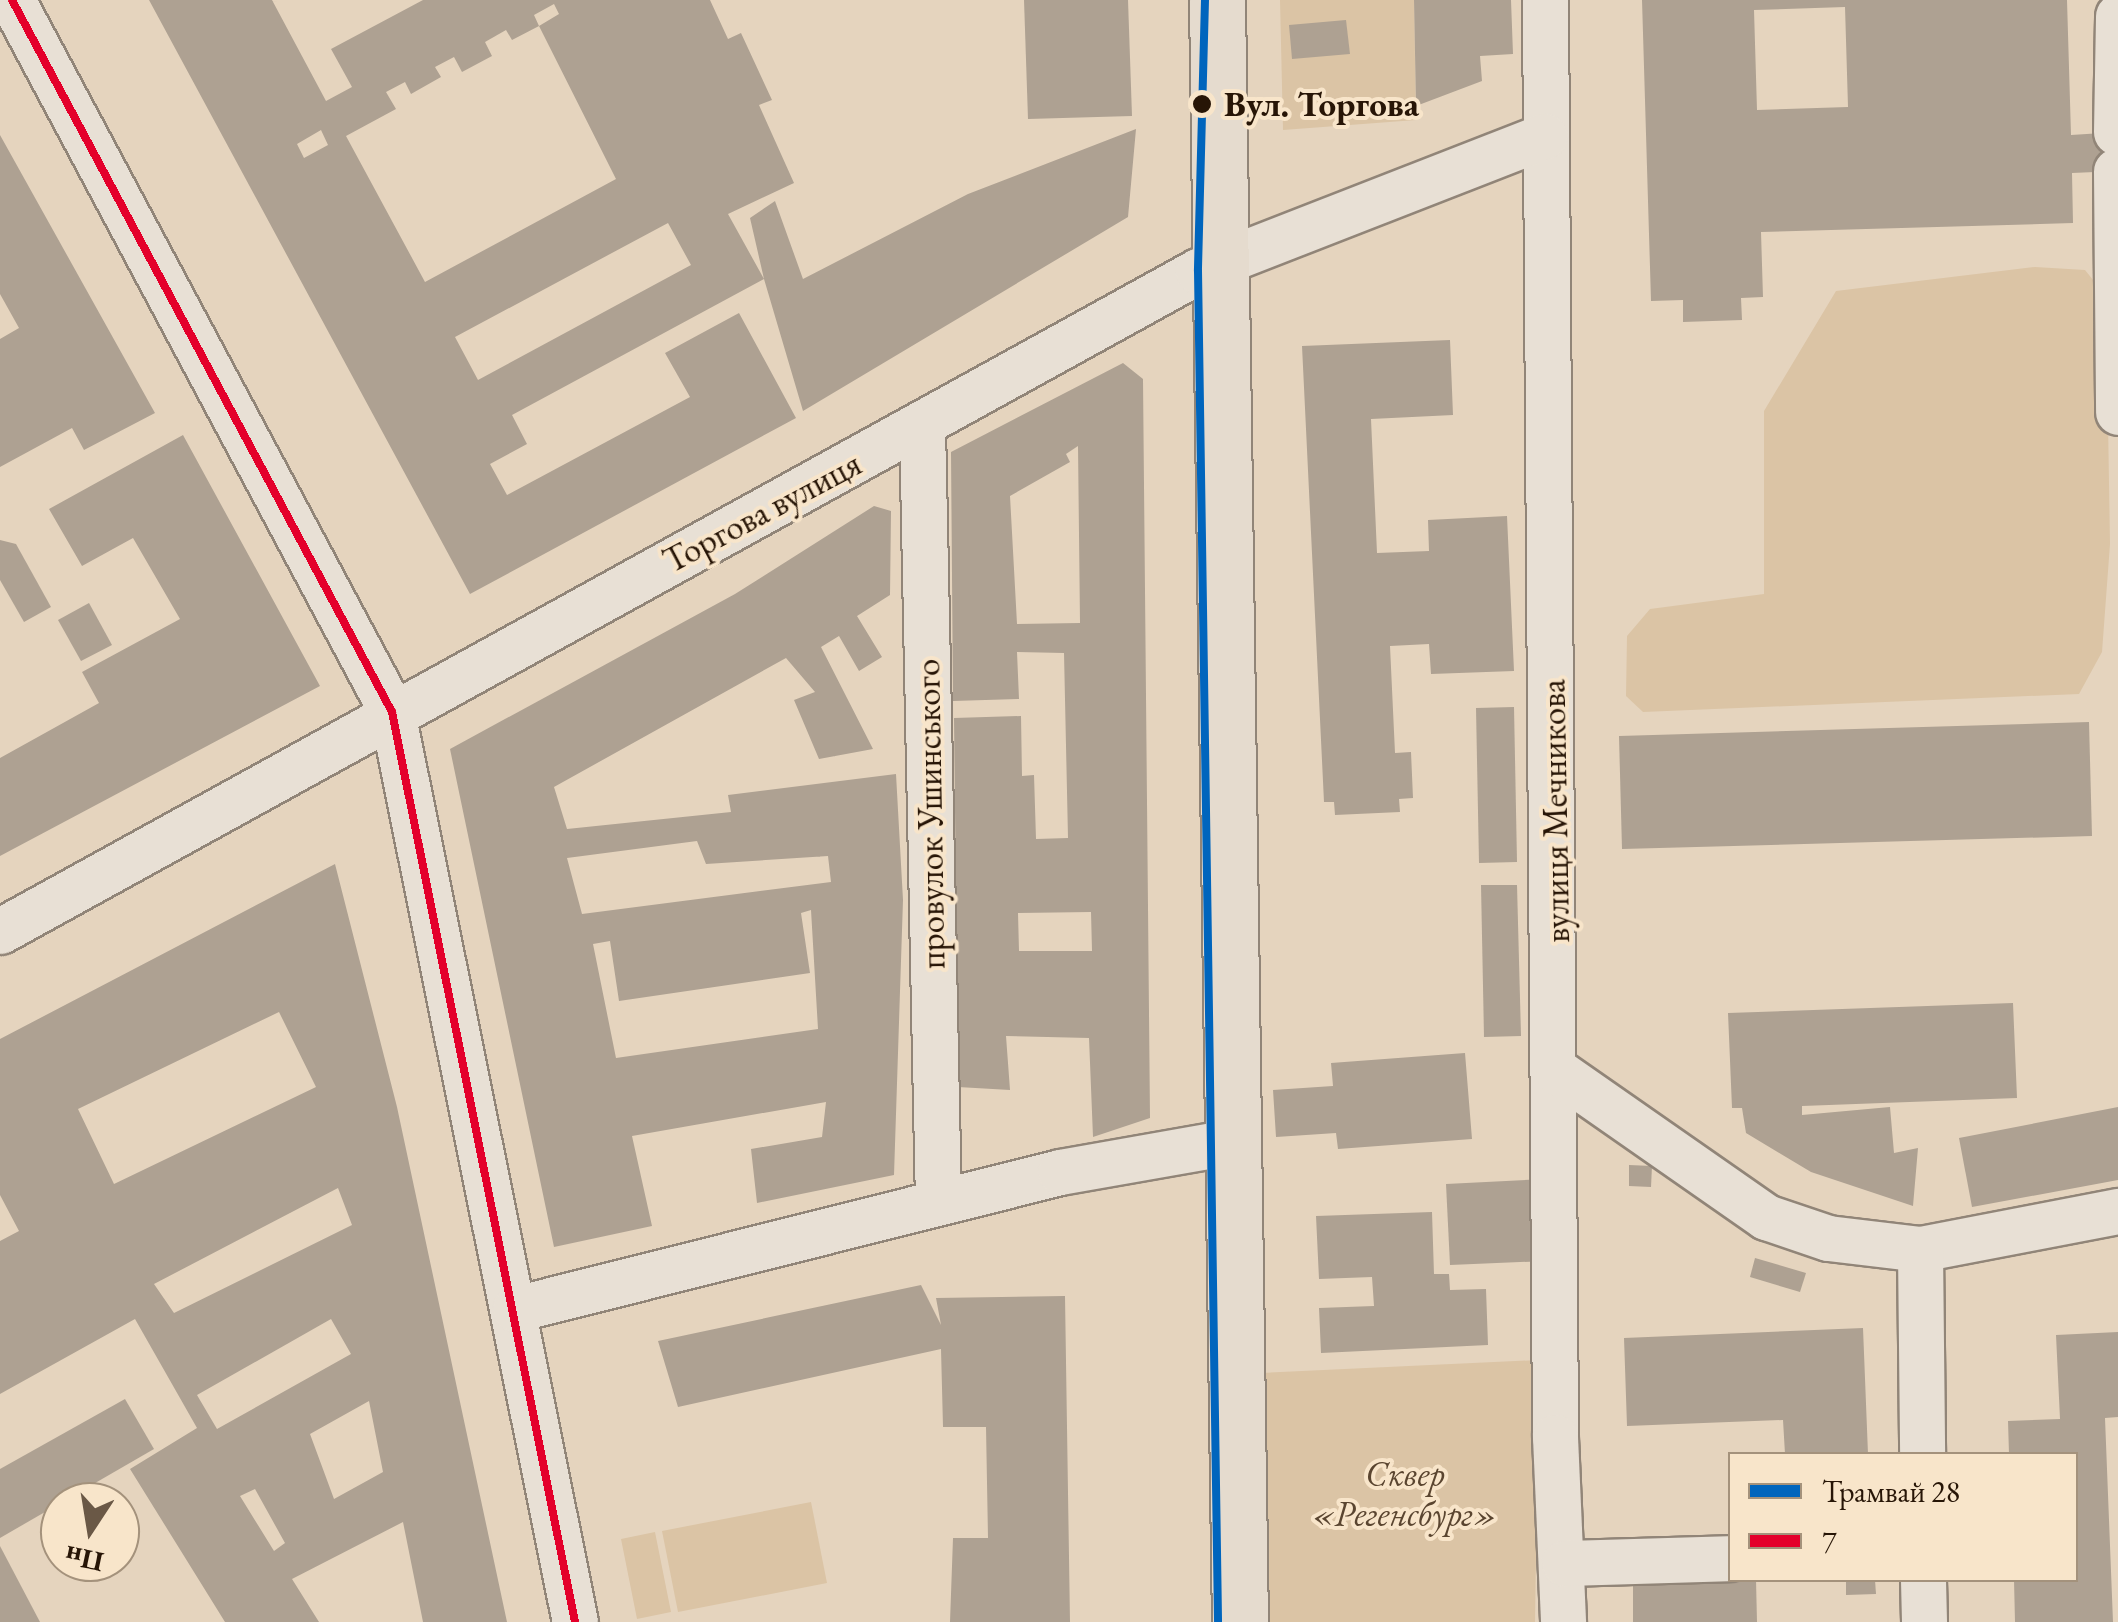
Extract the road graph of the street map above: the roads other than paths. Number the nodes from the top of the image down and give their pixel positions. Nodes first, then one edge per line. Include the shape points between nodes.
1 (12, 0) edge
2 (1217, 0) edge
3 (1545, 0) edge
4 (2118, 16) edge
5 (1545, 136) junction
6 (2116, 152) edge
7 (1220, 263) junction
8 (2118, 412) edge
9 (922, 426) junction
10 (392, 712) junction
11 (0, 931) edge
12 (1558, 1072) junction
13 (1236, 1140) junction
14 (938, 1202) junction
15 (2118, 1211) edge
16 (1920, 1249) junction
17 (516, 1309) junction
18 (1922, 1452) edge
19 (1728, 1558) edge
20 (1564, 1563) junction
21 (1923, 1582) edge
22 (575, 1622) edge
23 (1240, 1622) edge
24 (1564, 1622) edge
25 (1924, 1622) edge

1 - 10 street
2 - 7 main road
3 - 5 street, вулиця Мечникова
4 - 6 street
5 - 7 street, Торгова вулиця
5 - 12 street, вулиця Мечникова
6 - 8 street
7 - 9 street, Торгова вулиця
7 - 13 main road
9 - 10 street, Торгова вулиця
9 - 14 street, провулок Ушинського
10 - 11 street, Торгова вулиця
10 - 17 street
12 - 16 street via 1766,1217 1828,1238
12 - 20 street, вулиця Мечникова via 1555,1437
13 - 14 street
13 - 23 main road
14 - 17 street
15 - 16 street
16 - 18 street
17 - 22 street
19 - 20 street
20 - 24 street, вулиця Мечникова
21 - 25 street

